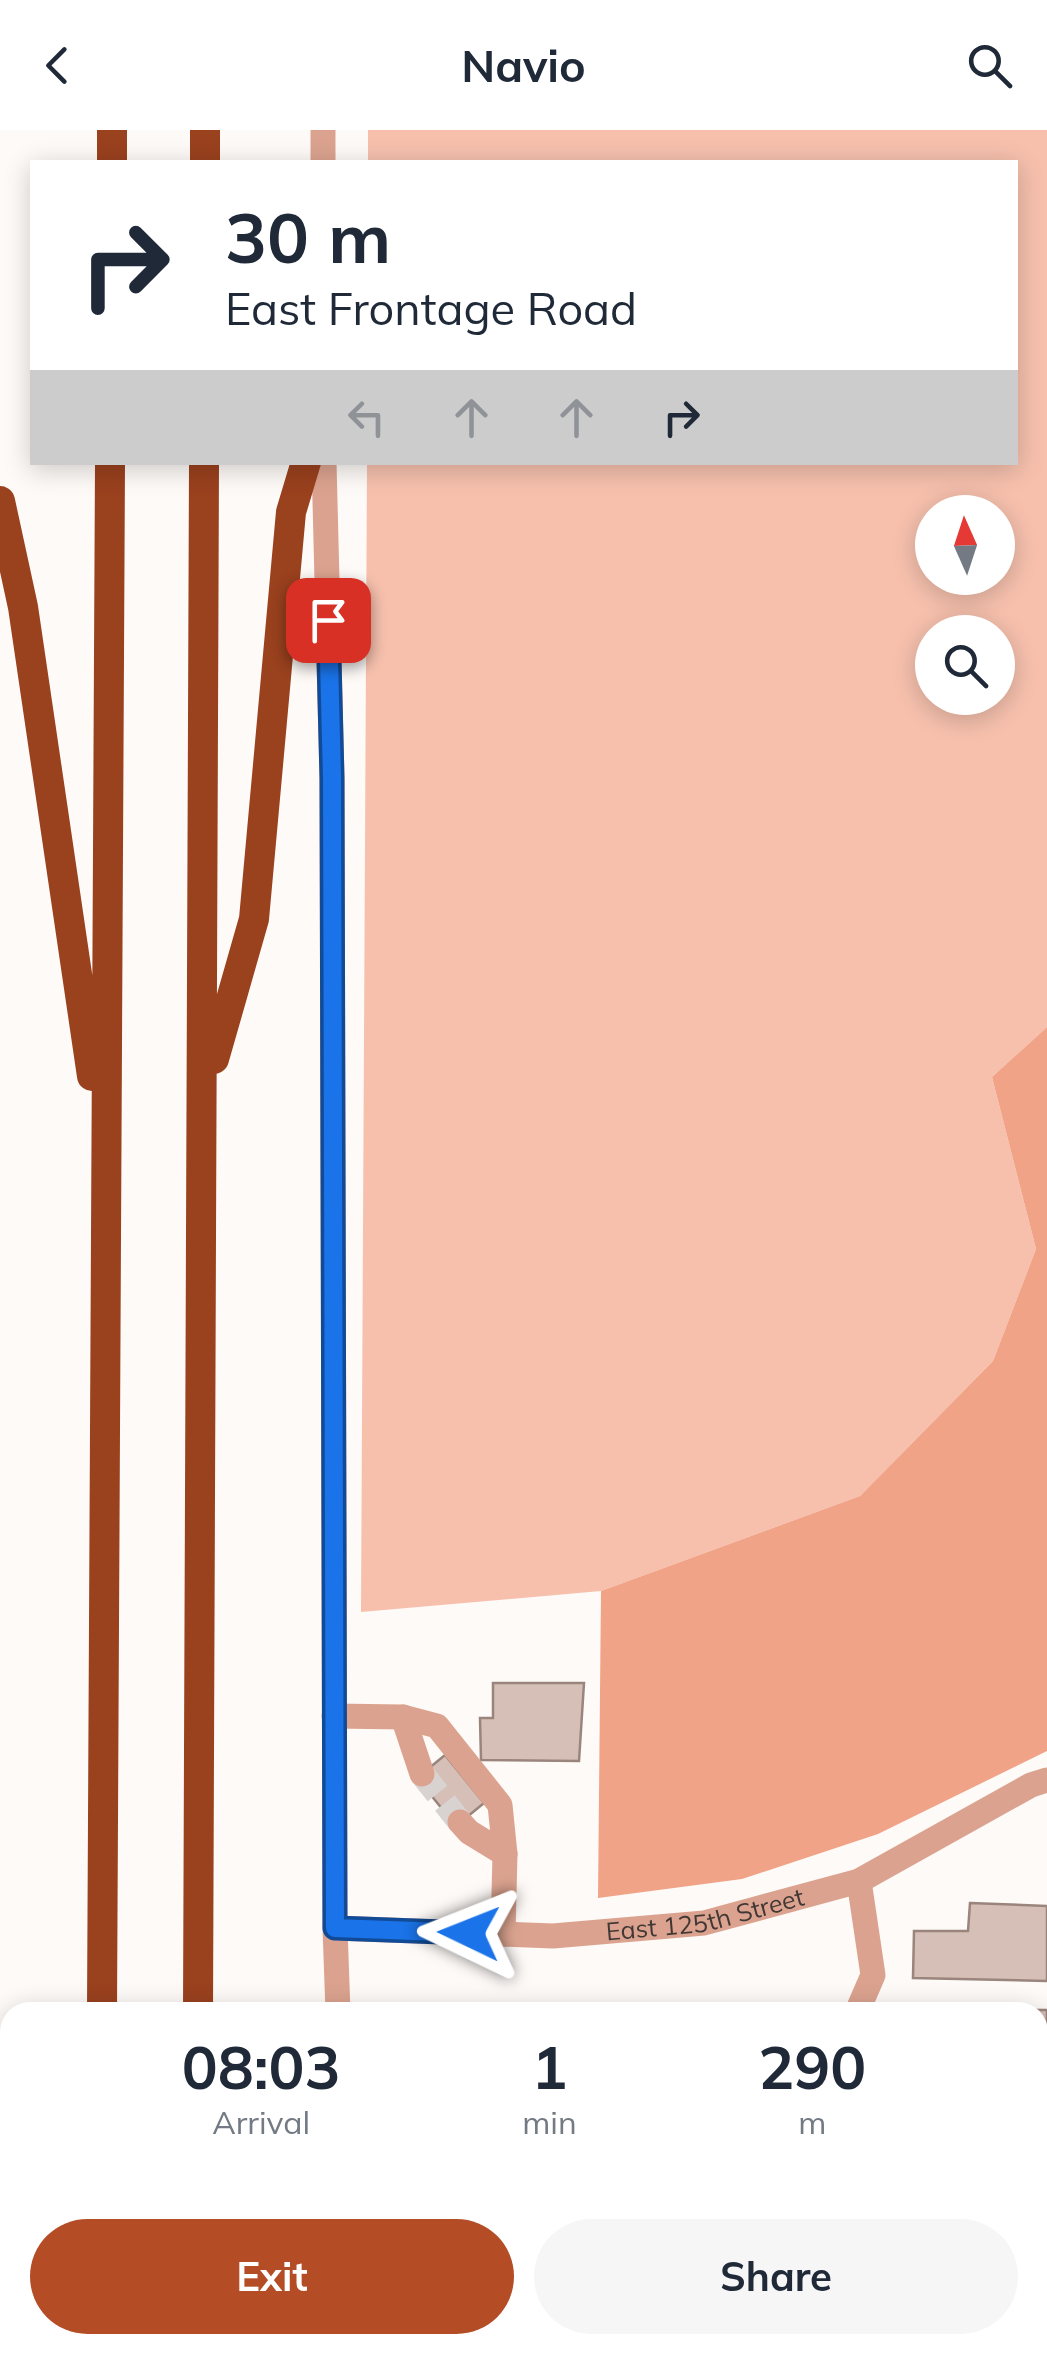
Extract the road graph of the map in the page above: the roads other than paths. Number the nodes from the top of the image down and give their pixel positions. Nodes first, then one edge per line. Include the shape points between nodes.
1 (112, 130) edge
2 (205, 130) edge
3 (323, 130) edge
4 (112, 160) edge
5 (205, 160) edge
6 (323, 160) edge
7 (110, 465) edge
8 (204, 465) edge
9 (305, 465) edge
10 (324, 465) edge
11 (0, 501) edge
12 (203, 1096) junction
13 (106, 1148) junction
14 (334, 1716) junction
15 (403, 1716) junction
16 (422, 1774) tunnel mouth
17 (1047, 1780) edge
18 (460, 1822) tunnel mouth
19 (505, 1854) junction
20 (858, 1881) junction
21 (335, 1928) junction
22 (503, 1934) junction
23 (102, 2002) edge
24 (198, 2002) edge
25 (338, 2002) edge
26 (861, 2002) edge

1 - 4 highway
2 - 5 highway
3 - 6 street
7 - 13 highway
8 - 12 highway
9 - 12 highway via 291,512 254,918
10 - 14 street via 332,778
11 - 13 highway via 23,607
12 - 24 highway
13 - 23 highway
14 - 15 street
14 - 21 street
15 - 16 street
15 - 19 street via 436,1726 500,1805
17 - 20 street, East 125th Street
18 - 19 street
19 - 22 street
20 - 22 street, East 125th Street via 704,1923
20 - 26 street via 873,1975
21 - 22 street, East 125th Street
21 - 25 street

